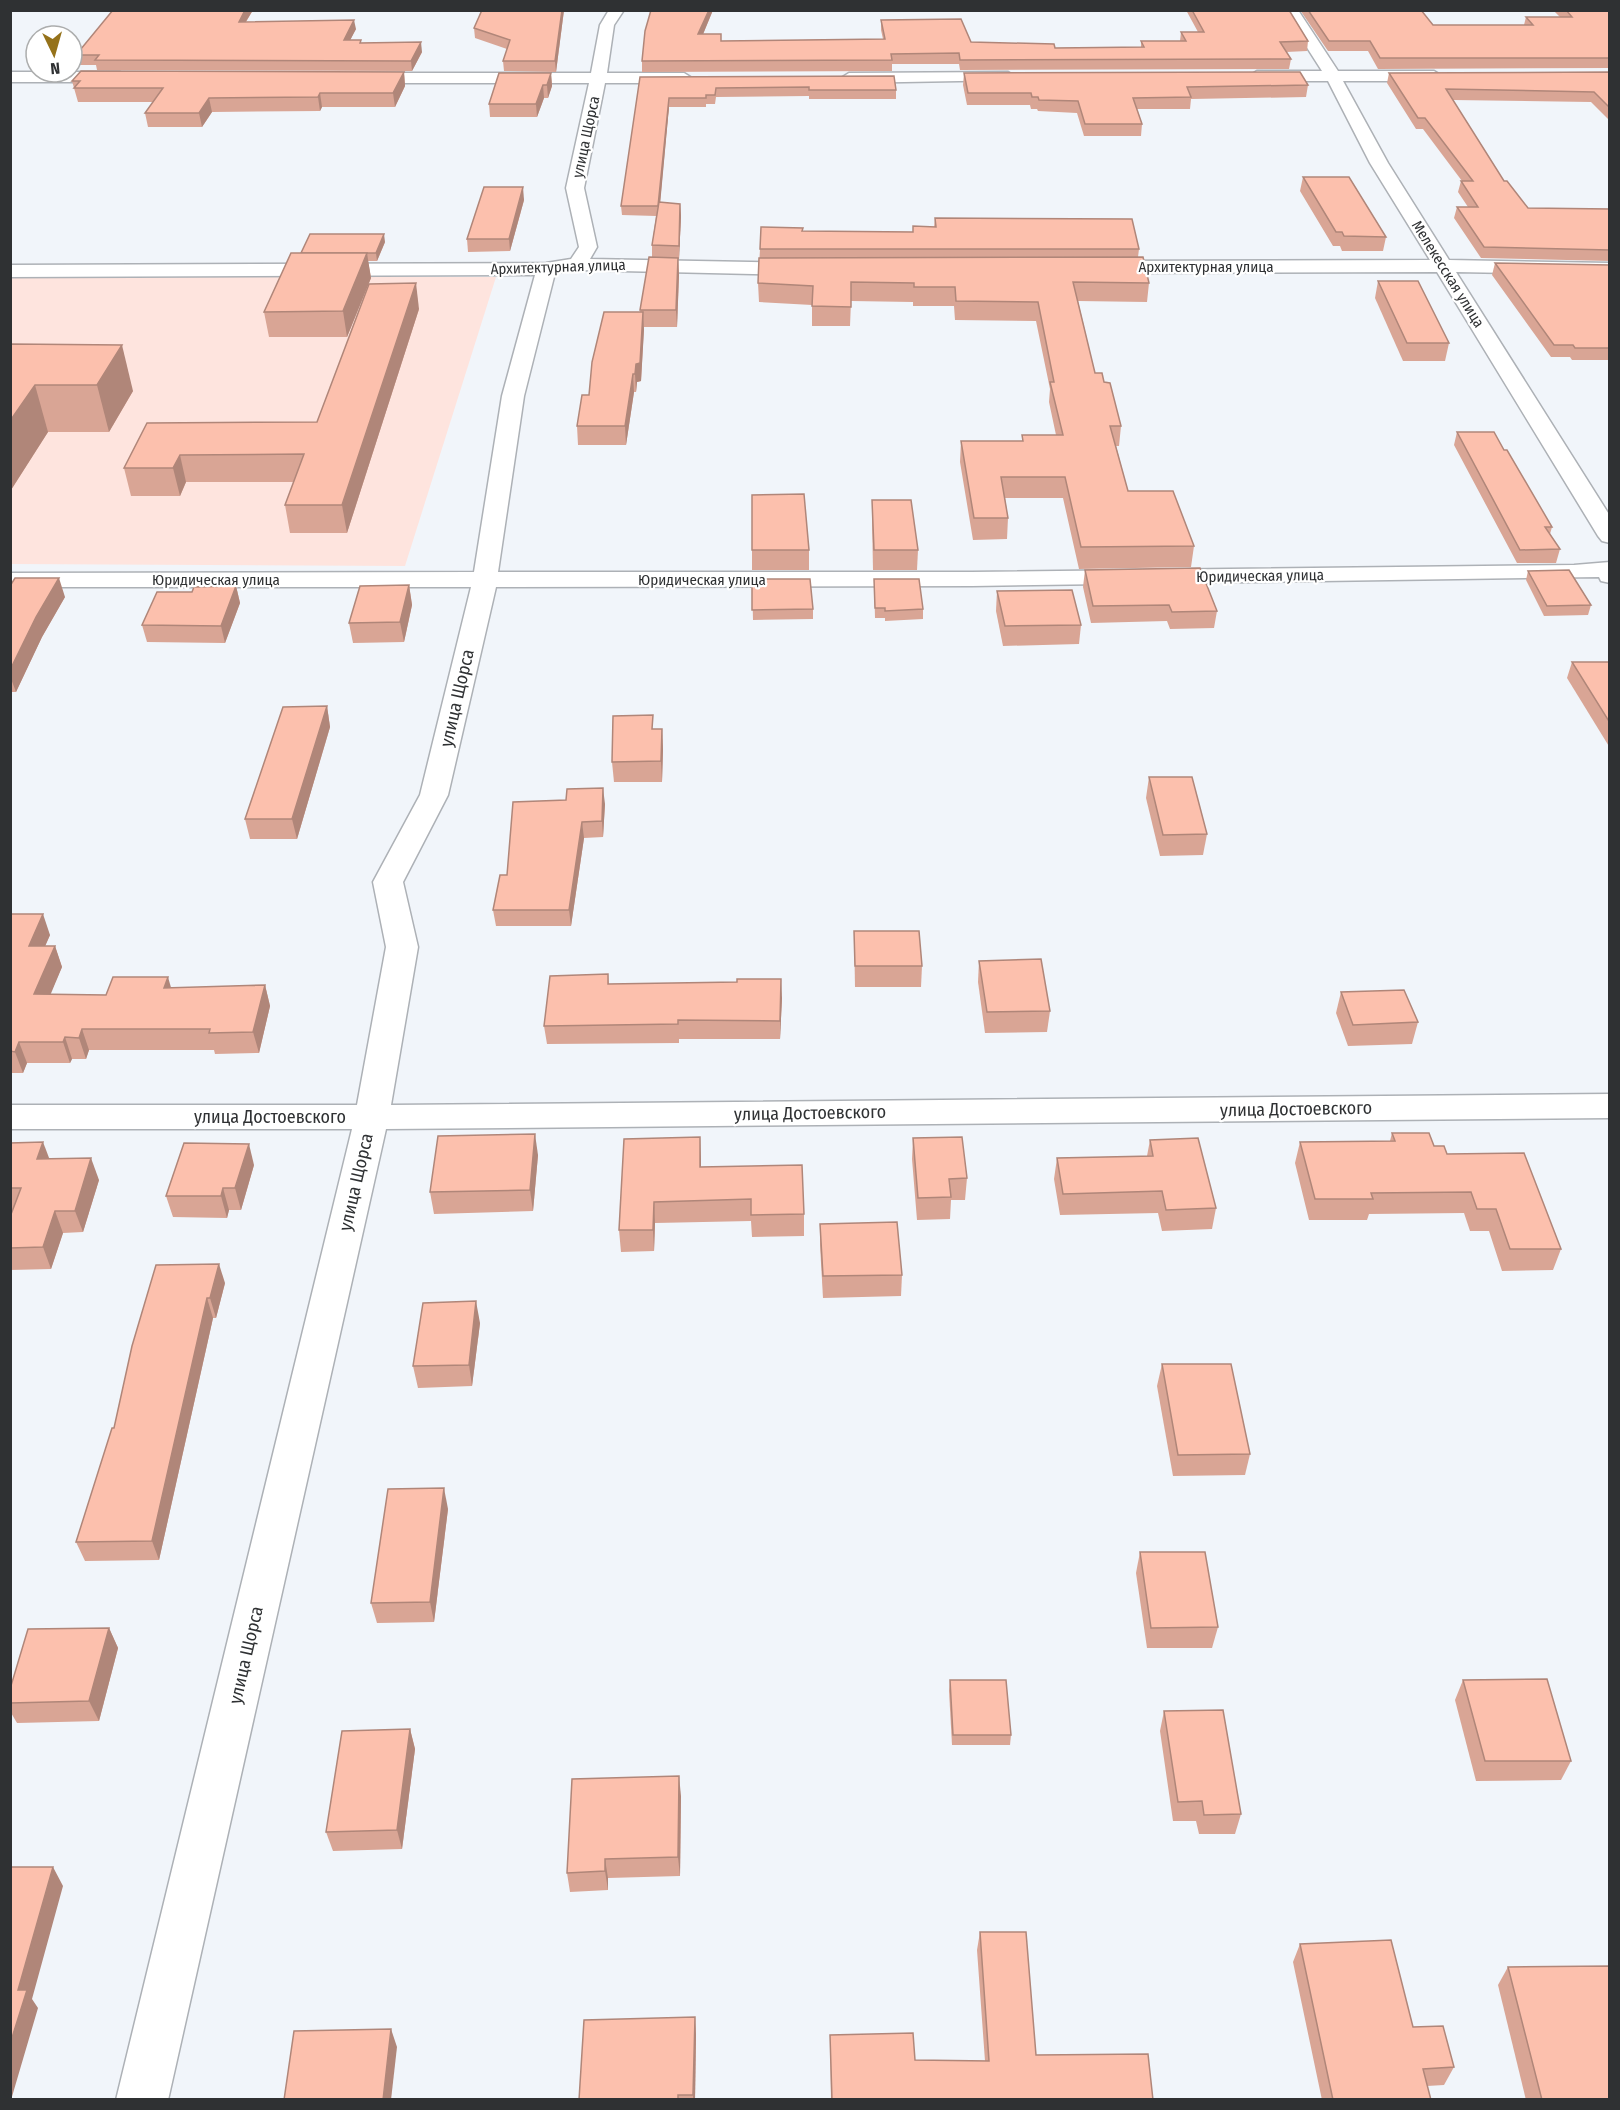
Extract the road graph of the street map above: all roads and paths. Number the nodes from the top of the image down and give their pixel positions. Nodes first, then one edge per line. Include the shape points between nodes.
1 (617, 10) edge
2 (1290, 10) edge
3 (1245, 76) edge
4 (1333, 76) junction
5 (1454, 76) edge
6 (10, 77) edge
7 (130, 77) edge
8 (1029, 77) edge
9 (346, 78) edge
10 (706, 78) edge
11 (837, 78) edge
12 (598, 79) junction
13 (562, 266) junction
14 (1443, 266) junction
15 (1087, 267) edge
16 (1610, 269) edge
17 (819, 270) edge
18 (10, 272) edge
19 (1610, 536) edge
20 (1608, 572) edge
21 (10, 580) edge
22 (485, 580) junction
23 (1610, 1106) edge
24 (10, 1117) edge
25 (372, 1117) junction
26 (142, 2100) edge

1 - 12 street, улица Щорса via 607,25
2 - 4 street, Мелекесская улица
3 - 4 street
4 - 5 street
4 - 14 street, Мелекесская улица via 1379,163
6 - 7 street
8 - 11 street
9 - 12 street
10 - 12 street
12 - 13 street, улица Щорса via 575,188 588,247
13 - 17 street, Архитектурная улица
13 - 18 street, Архитектурная улица
13 - 22 street, улица Щорса via 513,396
14 - 15 street, Архитектурная улица
14 - 16 street, Архитектурная улица
14 - 19 street, Мелекесская улица
20 - 22 street, Юридическая улица
21 - 22 street, Юридическая улица
22 - 25 street, улица Щорса via 434,795 388,882 402,946
23 - 25 street, улица Достоевского
24 - 25 street, улица Достоевского
25 - 26 street, улица Щорса

